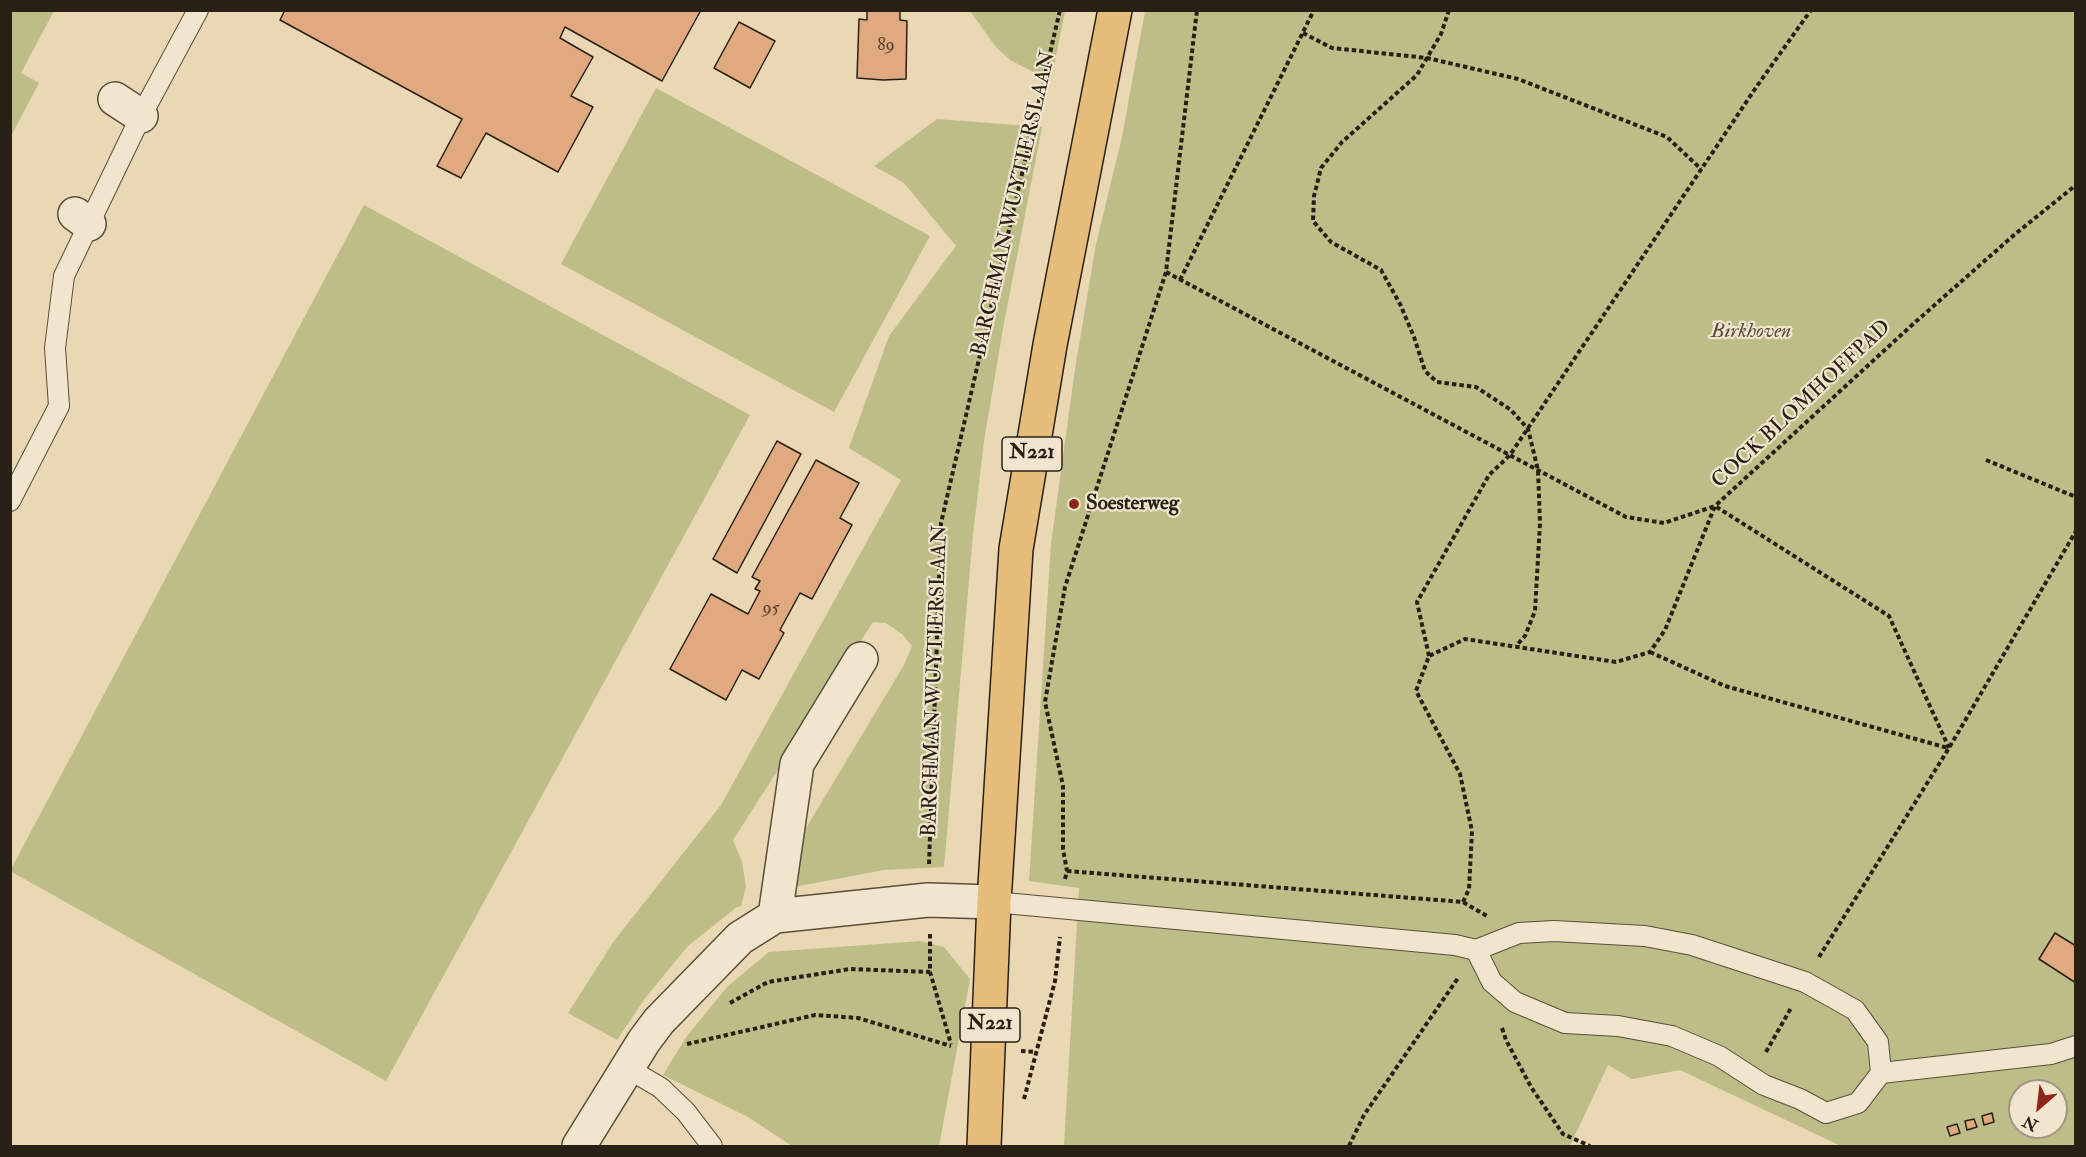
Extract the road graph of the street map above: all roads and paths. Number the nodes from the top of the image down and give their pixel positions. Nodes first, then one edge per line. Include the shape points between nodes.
1 (198, 10) edge
2 (1060, 10) edge
3 (1115, 10) edge
4 (1197, 10) edge
5 (1314, 10) edge
6 (1449, 10) edge
7 (1811, 10) edge
8 (1303, 33) junction
9 (1426, 58) junction
10 (1701, 169) junction
11 (2076, 185) edge
12 (1166, 272) junction
13 (1179, 280) junction
14 (1528, 429) junction
15 (1510, 455) junction
16 (1986, 460) dead end
17 (1538, 470) junction
18 (2076, 497) edge
19 (10, 501) edge
20 (1715, 506) junction
21 (2076, 531) edge
22 (1516, 647) junction
23 (1650, 652) junction
24 (1429, 656) junction
25 (861, 659) dead end
26 (1949, 748) junction
27 (928, 900) junction
28 (994, 902) junction
29 (1061, 909) junction
30 (776, 916) junction
31 (1827, 944) dead end
32 (1476, 950) junction
33 (930, 972) junction
34 (1806, 982) junction
35 (728, 1004) dead end
36 (1498, 1017) dead end
37 (952, 1046) junction
38 (2076, 1046) edge
39 (987, 1048) junction
40 (1036, 1052) junction
41 (2051, 1054) junction
42 (2076, 1056) edge
43 (951, 1057) dead end
44 (634, 1060) junction
45 (1881, 1073) junction
46 (1752, 1078) junction
47 (1023, 1101) dead end
48 (579, 1146) edge
49 (712, 1146) edge
50 (984, 1146) edge
51 (1349, 1146) edge
52 (1590, 1146) edge

1 - 19 lane via 128,107 82,219 64,276 55,348 59,406
2 - 27 path, BARCHMAN WUYTIERSLAAN via 941,523
3 - 28 main road, N221 via 1052,333 1016,549
4 - 12 path
5 - 8 path
6 - 9 path via 1441,34
7 - 10 path
8 - 9 path via 1332,48
8 - 13 path
9 - 10 path via 1518,79 1667,137
9 - 14 path via 1417,75 1342,142 1321,168 1313,221 1330,242 1381,270 1400,304 1425,371 1437,382 1476,387 1510,410
10 - 14 path
11 - 20 path, COCK BLOMHOFFPAD via 1912,324
12 - 13 path
12 - 24 path via 1065,587 1045,702 1063,786 1066,871 1463,903 1469,889 1472,831 1460,774 1416,691
13 - 15 path
14 - 15 path
14 - 17 path
15 - 17 path
15 - 24 path via 1490,475 1417,602
16 - 18 path
17 - 20 path via 1626,517 1664,523
17 - 22 path via 1540,523 1535,611
20 - 23 path, COCK BLOMHOFFPAD via 1665,630
20 - 26 path via 1889,616
21 - 26 path
22 - 23 path via 1616,662
22 - 24 path via 1465,639
23 - 26 path via 1725,686
25 - 30 street via 796,764
26 - 31 path
27 - 28 street
27 - 30 street
27 - 33 path, BARCHMAN WUYTIERSLAAN / N221
28 - 29 lane
28 - 39 main road, N221
29 - 32 lane
29 - 40 path via 1055,981
30 - 44 street via 740,938 659,1022
32 - 34 lane via 1519,933 1645,936 1692,945
32 - 46 lane via 1492,982 1515,1002 1564,1023 1618,1026 1672,1036 1719,1056
32 - 51 path via 1364,1115
33 - 35 path via 850,969 768,982
33 - 37 path, BARCHMAN WUYTIERSLAAN / N221
34 - 45 lane via 1855,1010 1878,1042
34 - 46 path
36 - 52 path via 1531,1087 1563,1134
37 - 39 path
37 - 43 path, BARCHMAN WUYTIERSLAAN / N221
37 - 44 path via 858,1018 814,1015
38 - 41 lane
39 - 40 path
39 - 50 main road, N221
40 - 47 path
41 - 42 lane
41 - 45 lane
44 - 48 street
44 - 49 lane via 686,1112
45 - 46 lane via 1858,1103 1826,1113

